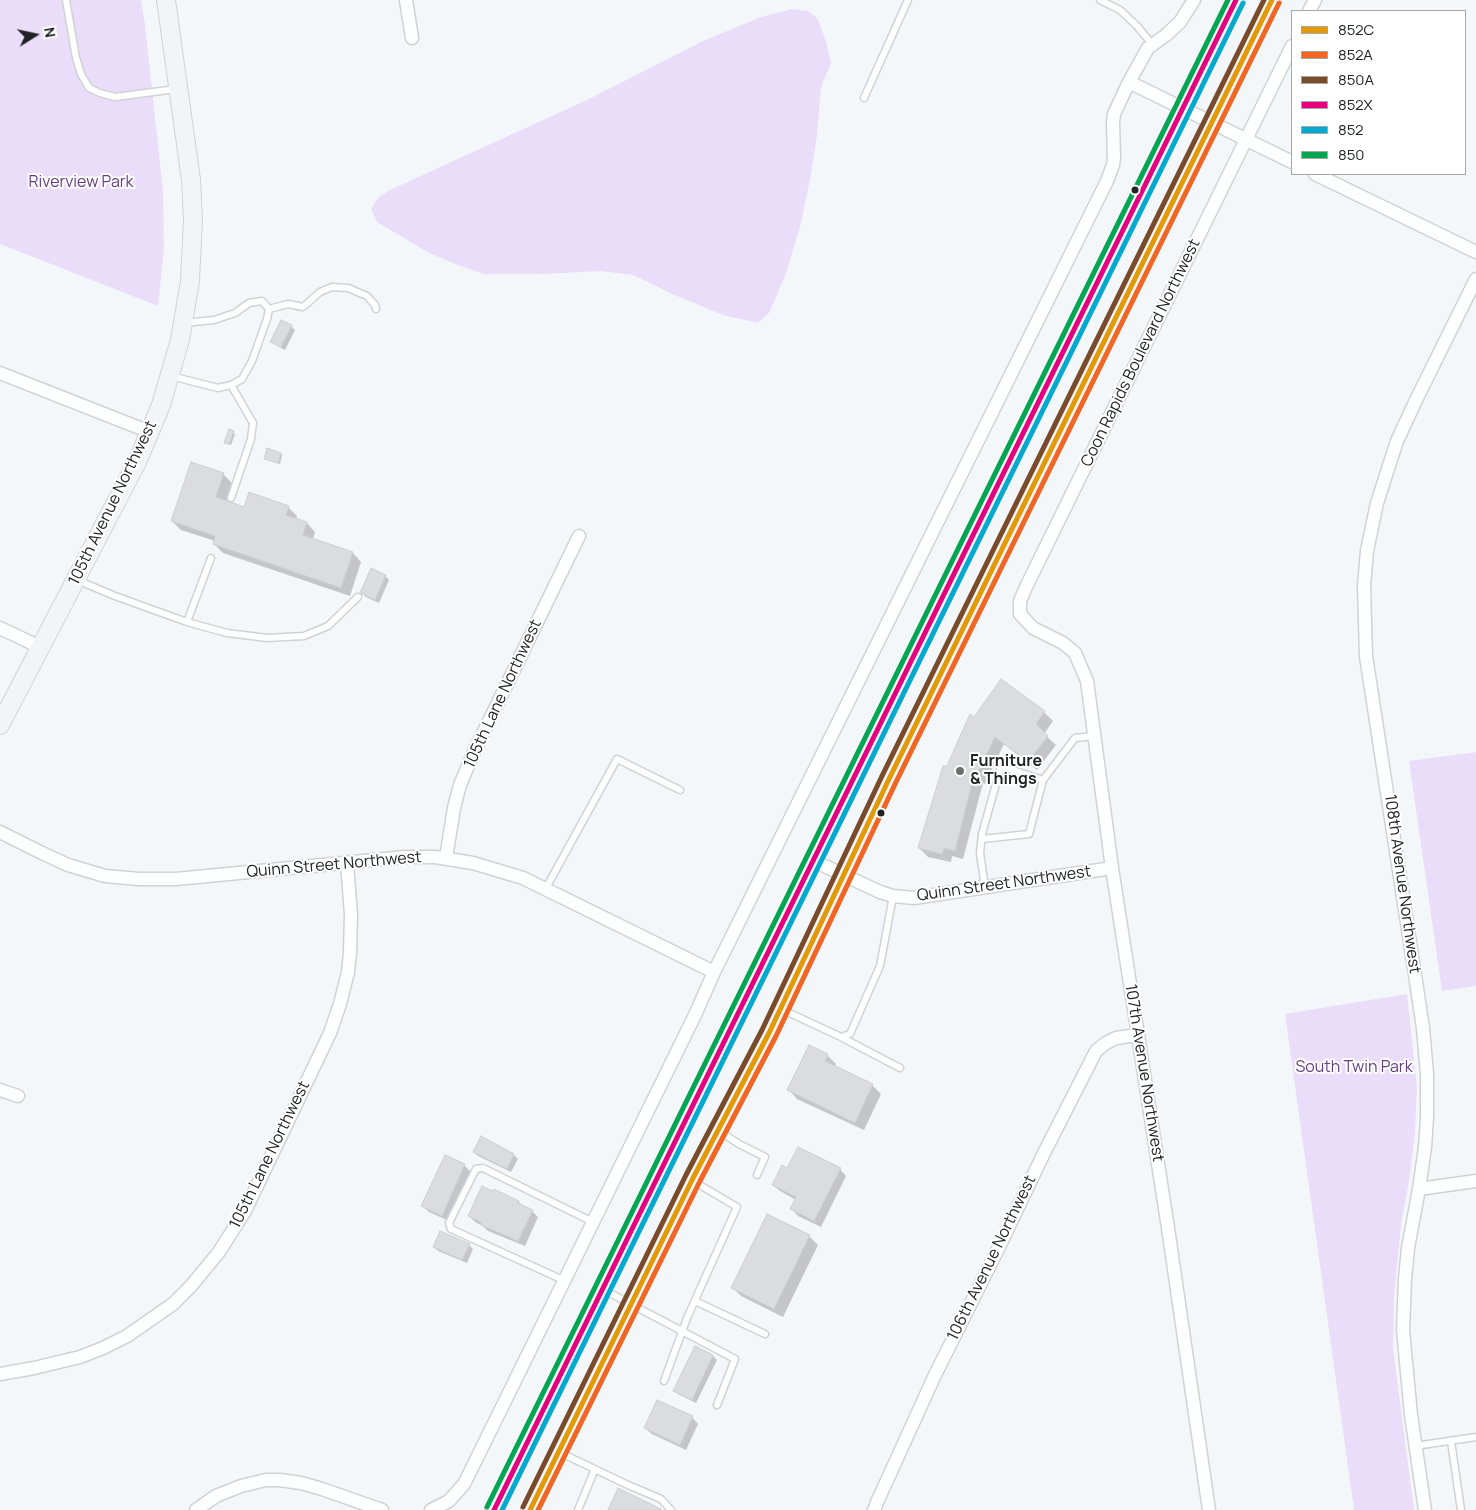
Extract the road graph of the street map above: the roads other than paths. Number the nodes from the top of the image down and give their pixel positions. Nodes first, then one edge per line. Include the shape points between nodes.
1 (66, 0) edge
2 (166, 0) edge
3 (406, 0) edge
4 (908, 0) edge
5 (1100, 0) edge
6 (1194, 0) edge
7 (1236, 0) edge
8 (1272, 0) edge
9 (412, 38) dead end
10 (1152, 44) junction
11 (1291, 48) edge
12 (1129, 82) junction
13 (179, 88) junction
14 (864, 98) dead end
15 (1183, 110) junction
16 (1212, 123) junction
17 (1246, 140) junction
18 (1291, 162) edge
19 (1317, 175) edge
20 (1476, 252) edge
21 (1476, 279) edge
22 (376, 309) dead end
23 (269, 310) junction
24 (184, 323) junction
25 (0, 372) edge
26 (170, 376) junction
27 (231, 385) junction
28 (150, 432) junction
29 (231, 498) dead end
30 (578, 536) dead end
31 (211, 558) dead end
32 (76, 579) junction
33 (358, 597) dead end
34 (187, 622) junction
35 (0, 628) edge
36 (1063, 643) joint
37 (40, 647) junction
38 (0, 725) edge
39 (1094, 736) junction
40 (1042, 780) junction
41 (680, 790) dead end
42 (0, 832) edge
43 (982, 839) junction
44 (446, 858) junction
45 (814, 861) junction
46 (347, 863) junction
47 (1112, 868) junction
48 (843, 875) junction
49 (985, 887) junction
50 (546, 888) junction
51 (893, 896) junction
52 (714, 972) junction
53 (780, 1009) junction
54 (1138, 1035) junction
55 (841, 1037) junction
56 (900, 1068) dead end
57 (0, 1090) edge
58 (18, 1096) dead end
59 (718, 1130) junction
60 (756, 1175) dead end
61 (691, 1181) junction
62 (1476, 1181) edge
63 (1419, 1189) junction
64 (593, 1222) junction
65 (564, 1280) junction
66 (603, 1290) junction
67 (695, 1301) junction
68 (631, 1304) junction
69 (682, 1332) junction
70 (765, 1334) dead end
71 (0, 1374) edge
72 (664, 1381) dead end
73 (717, 1405) dead end
74 (1476, 1437) edge
75 (1451, 1441) junction
76 (1415, 1446) junction
77 (558, 1452) junction
78 (595, 1469) junction
79 (196, 1510) edge
80 (382, 1510) edge
81 (431, 1510) edge
82 (494, 1510) edge
83 (530, 1510) edge
84 (578, 1510) edge
85 (671, 1510) edge
86 (874, 1510) edge
87 (1209, 1510) edge
88 (1425, 1510) edge
89 (1461, 1510) edge

1 - 13 lane via 76,58 89,88 115,97
2 - 13 main road, 105th Avenue Northwest
3 - 9 street
4 - 14 lane
5 - 10 lane via 1120,10
6 - 10 street via 1180,22
7 - 15 main road
8 - 16 main road
10 - 12 street
11 - 17 street, Coon Rapids Boulevard Northwest
12 - 15 street
12 - 52 street via 1114,114 1114,158 1106,181
13 - 24 main road, 105th Avenue Northwest via 193,220 192,266
15 - 16 street
15 - 45 main road
16 - 17 street
16 - 48 main road
17 - 18 street
17 - 36 street, Coon Rapids Boulevard Northwest via 1020,601 1020,614 1033,628
19 - 20 street
21 - 63 street, 108th Avenue Northwest via 1395,448 1377,504 1367,551 1364,586 1366,656 1424,1037 1428,1117
22 - 23 lane via 367,296 348,288 332,287 320,292 303,307 288,304
23 - 24 lane via 262,301 249,303 235,313 214,320
23 - 27 lane via 252,361 242,379
24 - 26 main road, 105th Avenue Northwest
25 - 28 street
26 - 27 lane via 218,388
26 - 28 main road, 105th Avenue Northwest
27 - 29 lane via 253,423 251,439
28 - 32 main road, 105th Avenue Northwest
30 - 44 street, 105th Lane Northwest via 460,785
31 - 34 lane
32 - 34 lane
32 - 37 main road, 105th Avenue Northwest
33 - 34 lane via 328,626 304,636 267,638 227,633
35 - 37 street
36 - 39 street, 107th Avenue Northwest via 1075,653 1087,681
37 - 38 main road, 105th Avenue Northwest
39 - 40 lane via 1075,738
39 - 47 street, 107th Avenue Northwest
40 - 43 lane via 1029,834
40 - 43 lane via 1001,766
41 - 50 lane via 617,759
42 - 46 street, Quinn Street Northwest via 68,865 120,878 176,879
43 - 49 lane via 980,853
44 - 46 street, Quinn Street Northwest via 405,857
44 - 50 street, Quinn Street Northwest via 500,870
45 - 48 street, Quinn Street Northwest
45 - 66 main road
46 - 71 street, 105th Lane Northwest via 351,943 340,1004 330,1033 245,1211 219,1252 173,1304 127,1336 80,1357
47 - 49 street, Quinn Street Northwest
47 - 54 street, 107th Avenue Northwest
48 - 51 street, Quinn Street Northwest
48 - 53 main road
49 - 51 street, Quinn Street Northwest via 914,898
50 - 52 street, Quinn Street Northwest
51 - 55 lane via 880,966 850,1034
52 - 64 street
53 - 55 lane
53 - 59 main road
54 - 86 street, 106th Avenue Northwest via 1116,1038 1096,1051 935,1375
54 - 87 street, 107th Avenue Northwest
55 - 56 lane
57 - 58 street
59 - 60 lane via 765,1157
59 - 61 main road
61 - 67 lane via 737,1207
61 - 68 main road
62 - 63 street
63 - 76 street, 108th Avenue Northwest via 1408,1248 1403,1330
64 - 65 street
64 - 65 lane via 483,1168 476,1169 456,1208 449,1223 451,1229
65 - 81 street via 464,1484 449,1501
66 - 68 lane
66 - 82 main road
67 - 69 lane
67 - 70 lane
68 - 69 lane
68 - 77 main road
69 - 72 lane
69 - 73 lane via 735,1359
74 - 75 lane
75 - 76 lane
75 - 89 lane
76 - 88 street, 108th Avenue Northwest
77 - 78 lane
77 - 83 main road
78 - 84 lane
78 - 85 lane via 662,1499
79 - 80 street via 216,1496 266,1480 322,1488

